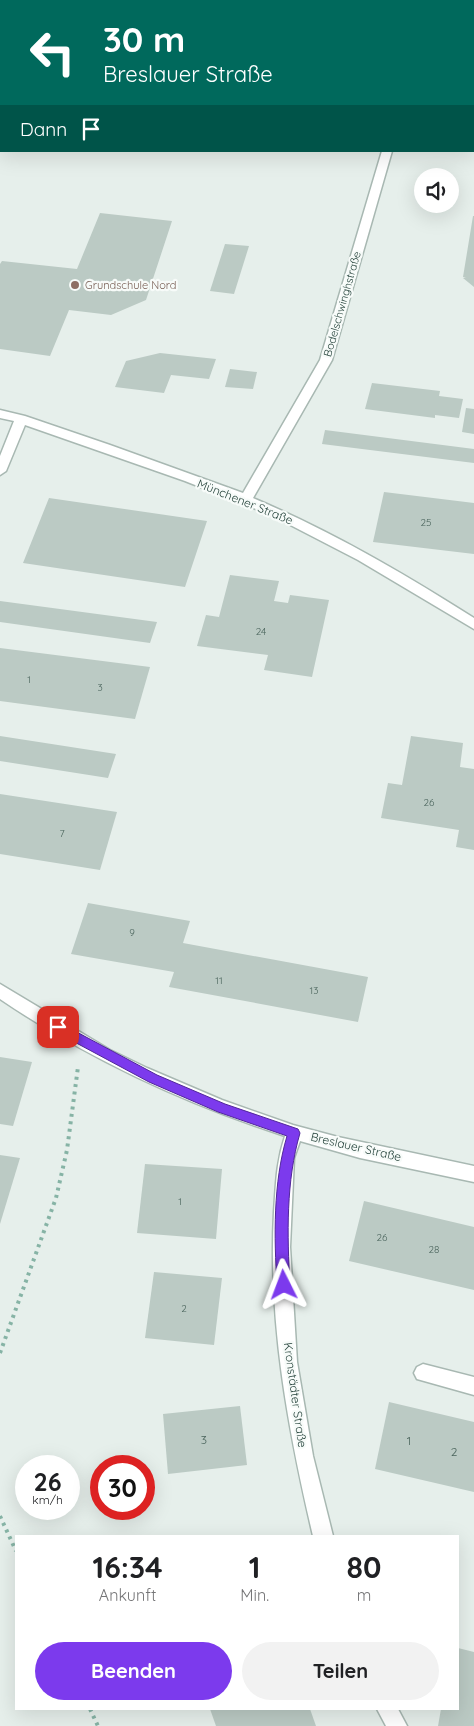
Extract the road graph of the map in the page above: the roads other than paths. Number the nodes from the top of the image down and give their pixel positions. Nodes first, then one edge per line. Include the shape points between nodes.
1 (387, 152) edge
2 (0, 414) edge
3 (21, 419) junction
4 (0, 471) edge
5 (246, 500) junction
6 (474, 624) edge
7 (0, 991) edge
8 (294, 1133) junction
9 (474, 1174) edge
10 (423, 1374) dead end
11 (474, 1386) edge
12 (323, 1535) edge
13 (388, 1710) edge
14 (397, 1726) edge

1 - 5 street, Bodelschwinghstraße via 326,360
2 - 3 street, Münchener Straße
3 - 4 street
3 - 5 street, Münchener Straße
5 - 6 street, Münchener Straße via 324,536 416,587
7 - 8 street, Breslauer Straße via 28,1010 153,1079
8 - 9 street, Breslauer Straße
8 - 12 street, Kronstädter Straße via 286,1158 281,1247 288,1362 304,1456
10 - 11 street
13 - 14 street

